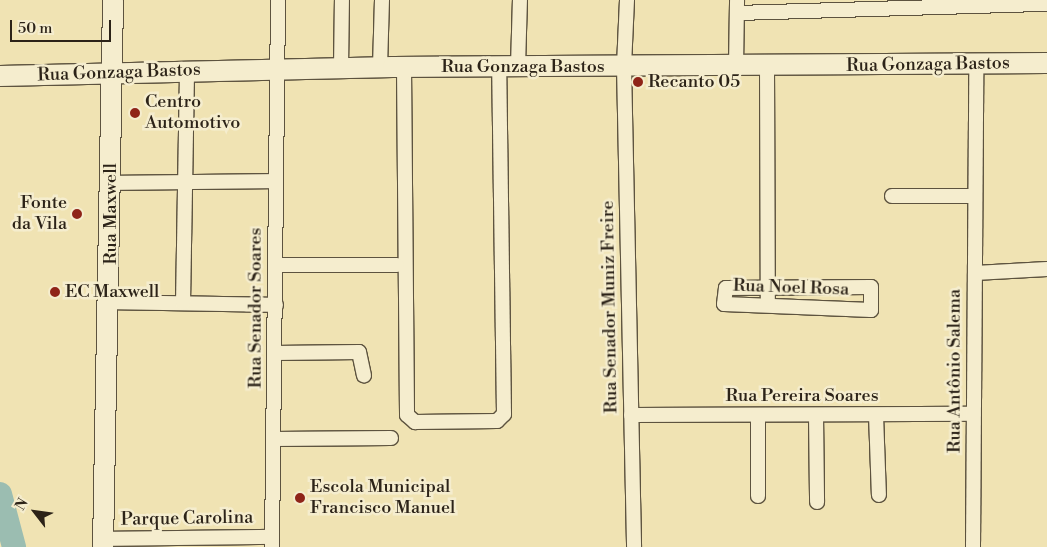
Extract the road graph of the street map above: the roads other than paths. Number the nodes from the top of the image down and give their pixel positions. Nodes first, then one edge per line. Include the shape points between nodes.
1 (114, 0) edge
2 (278, 0) edge
3 (342, 0) edge
4 (382, 0) edge
5 (520, 0) edge
6 (626, 0) edge
7 (1047, 4) edge
8 (737, 6) edge
9 (1047, 63) edge
10 (976, 64) junction
11 (508, 66) junction
12 (624, 66) junction
13 (380, 67) junction
14 (736, 67) junction
15 (767, 67) junction
16 (341, 68) junction
17 (404, 68) junction
18 (275, 69) junction
19 (187, 71) junction
20 (112, 73) junction
21 (0, 76) edge
22 (275, 181) junction
23 (185, 182) junction
24 (111, 183) junction
25 (892, 196) dead end
26 (975, 196) junction
27 (276, 265) junction
28 (397, 265) dead end
29 (1047, 269) edge
30 (975, 273) junction
31 (767, 289) junction
32 (110, 302) junction
33 (183, 303) junction
34 (276, 305) junction
35 (768, 308) junction
36 (275, 352) junction
37 (364, 375) dead end
38 (876, 414) junction
39 (973, 414) junction
40 (631, 415) junction
41 (758, 415) junction
42 (816, 415) junction
43 (391, 438) dead end
44 (274, 439) junction
45 (879, 495) dead end
46 (758, 496) dead end
47 (817, 502) dead end
48 (272, 542) edge
49 (103, 543) edge
50 (634, 547) edge
51 (973, 547) edge

1 - 20 street, Rua Maxwell
2 - 18 street, Rua Senador Soares
3 - 16 street
4 - 13 street
5 - 11 street
6 - 12 street, Rua Senador Muniz Freire
7 - 8 street
8 - 14 street
9 - 10 street, Rua Gonzaga Bastos
10 - 15 street, Rua Gonzaga Bastos
10 - 26 street, Rua Antônio Salema
11 - 12 street, Rua Gonzaga Bastos
11 - 17 street, Rua Gonzaga Bastos
11 - 17 street via 504,414 497,420 415,422 407,415
12 - 14 street, Rua Gonzaga Bastos
12 - 40 street, Rua Senador Muniz Freire
13 - 16 street, Rua Gonzaga Bastos
13 - 17 street, Rua Gonzaga Bastos
14 - 15 street, Rua Gonzaga Bastos
15 - 31 street
16 - 18 street, Rua Gonzaga Bastos
18 - 19 street, Rua Gonzaga Bastos
18 - 22 street, Rua Senador Soares
19 - 20 street, Rua Gonzaga Bastos
19 - 23 street
20 - 21 street, Rua Gonzaga Bastos
20 - 24 street, Rua Maxwell
22 - 23 street
22 - 27 street, Rua Senador Soares
23 - 24 street
23 - 33 street
24 - 32 street, Rua Maxwell
25 - 26 street
26 - 30 street, Rua Antônio Salema
27 - 28 street
27 - 34 street, Rua Senador Soares
29 - 30 street
30 - 39 street, Rua Antônio Salema
31 - 35 street
31 - 35 street, Rua Noel Rosa via 726,288 724,304
31 - 35 street, Rua Noel Rosa via 874,288 872,310
32 - 33 street
32 - 49 street, Rua Maxwell
33 - 34 street
34 - 36 street, Rua Senador Soares
36 - 37 street via 359,352
36 - 44 street, Rua Senador Soares
38 - 39 street, Rua Pereira Soares
38 - 42 street, Rua Pereira Soares
38 - 45 street
39 - 51 street, Rua Antônio Salema
40 - 41 street, Rua Pereira Soares
40 - 50 street, Rua Senador Muniz Freire
41 - 42 street, Rua Pereira Soares
41 - 46 street
42 - 47 street
43 - 44 street
44 - 48 street, Rua Senador Soares
48 - 49 street, Parque Carolina

